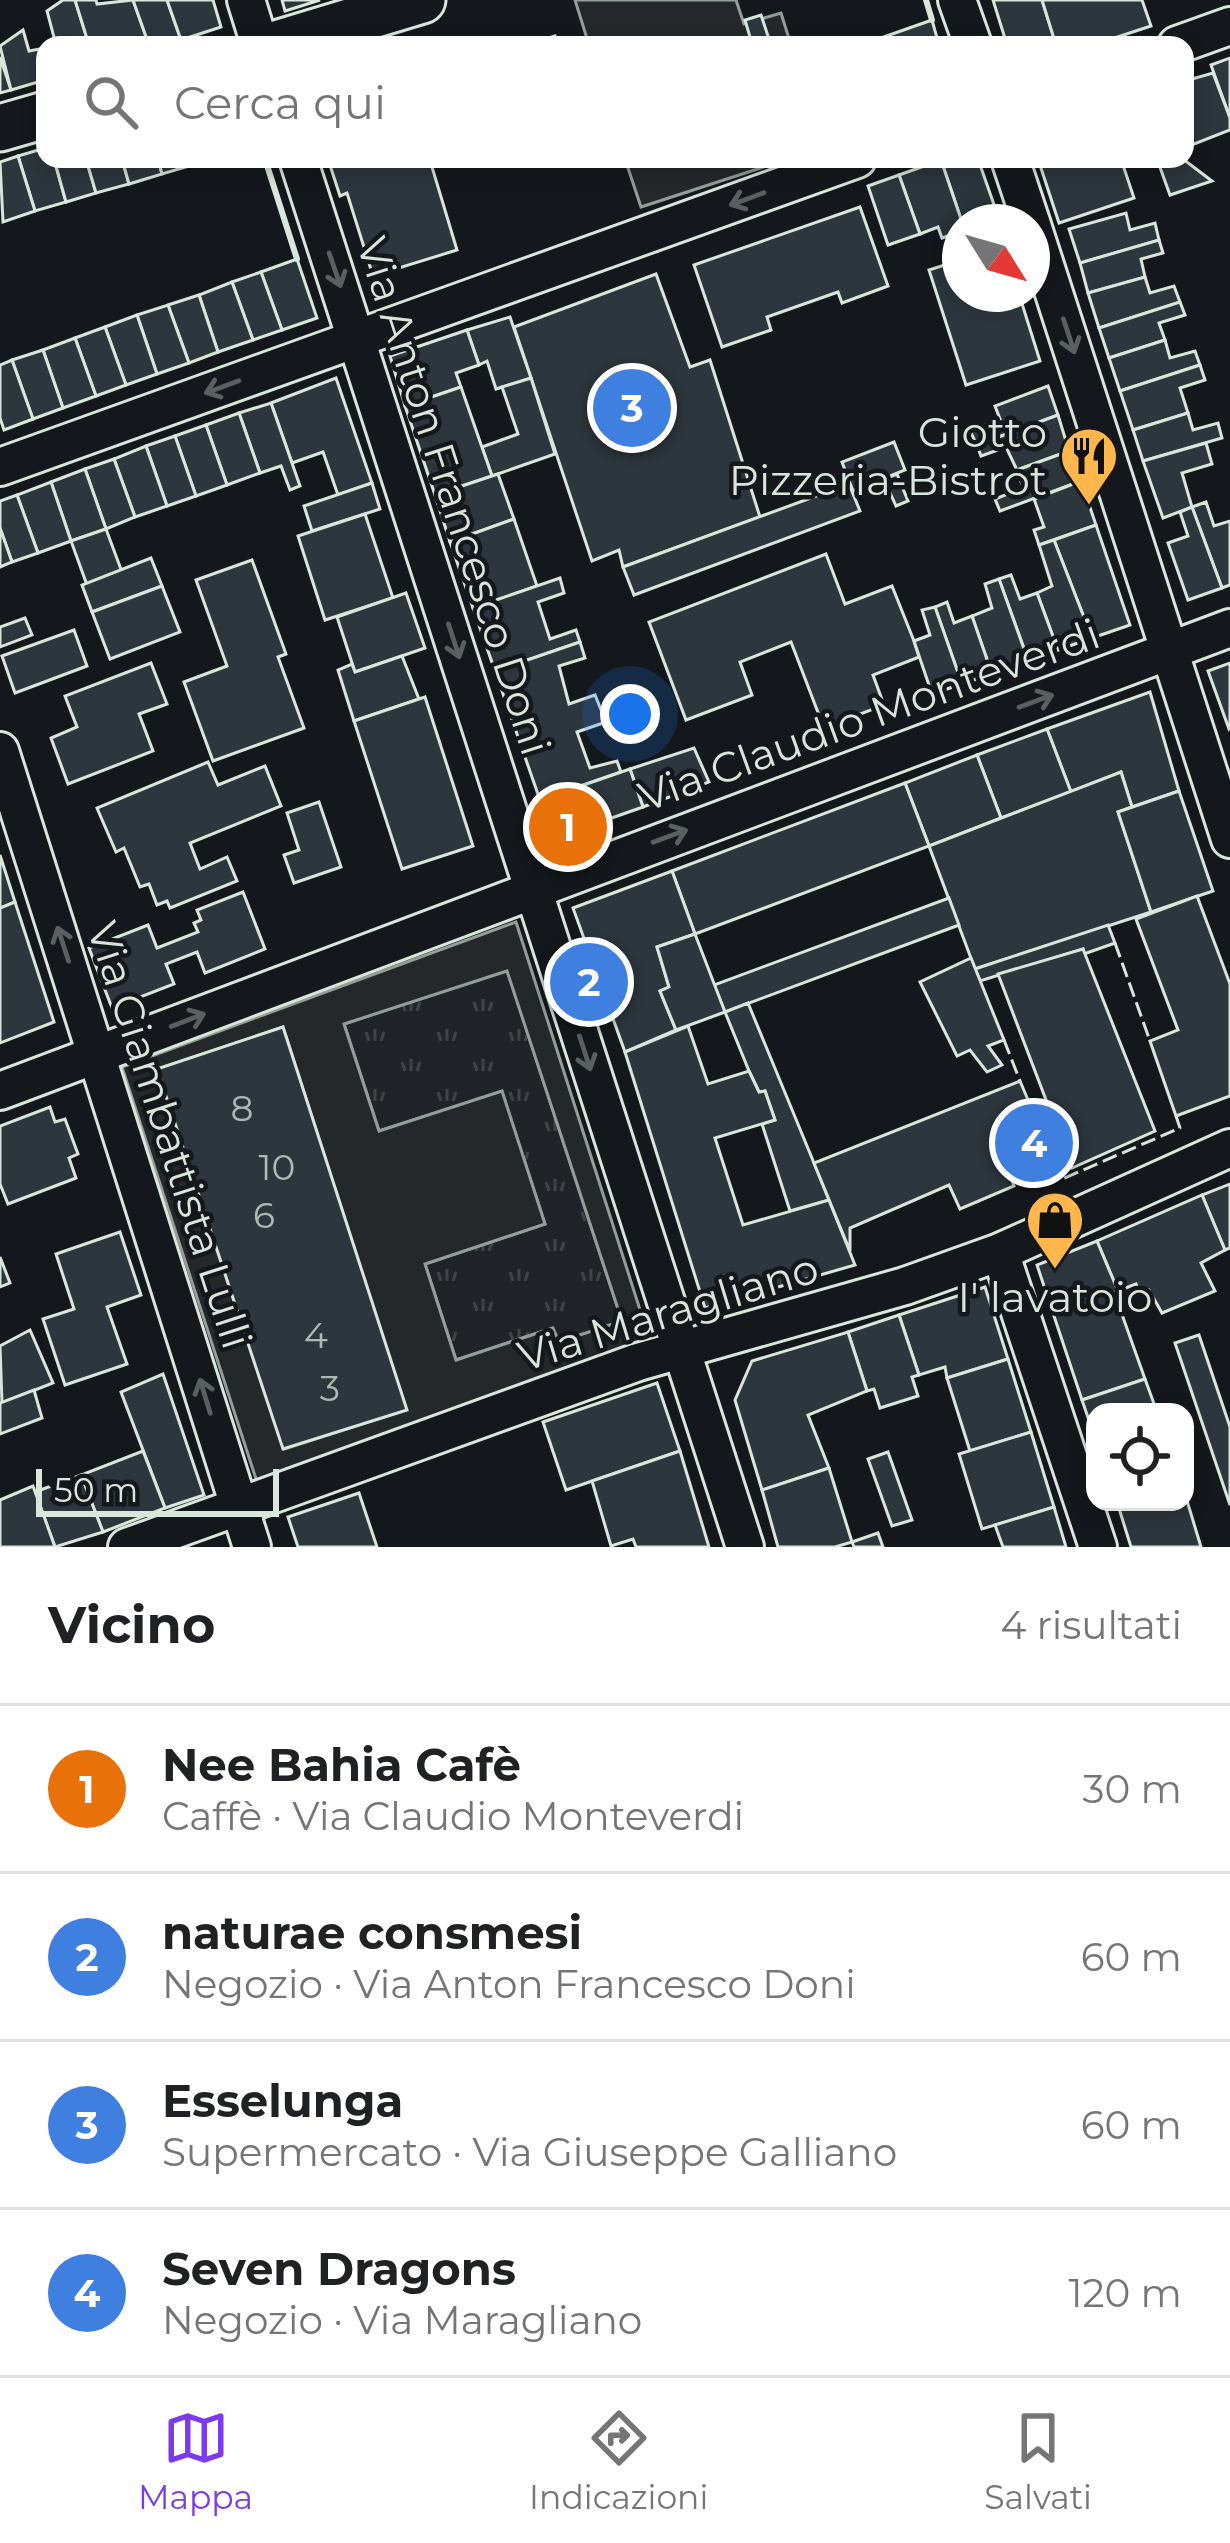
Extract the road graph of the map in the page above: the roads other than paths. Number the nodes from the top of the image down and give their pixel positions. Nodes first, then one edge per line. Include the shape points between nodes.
1 (246, 0) edge
2 (422, 0) edge
3 (957, 0) edge
4 (1230, 26) edge
5 (257, 36) edge
6 (303, 36) edge
7 (970, 36) edge
8 (1194, 39) edge
9 (36, 118) edge
10 (0, 128) edge
11 (301, 168) edge
12 (832, 168) edge
13 (1013, 168) edge
14 (1025, 204) edge
15 (1050, 282) edge
16 (358, 338) junction
17 (0, 467) edge
18 (1230, 628) edge
19 (1171, 650) junction
20 (0, 751) edge
21 (1230, 839) edge
22 (533, 888) junction
23 (98, 1054) junction
24 (0, 1091) edge
25 (1230, 1148) edge
26 (1000, 1252) junction
27 (680, 1350) junction
28 (239, 1508) junction
29 (127, 1547) edge
30 (252, 1547) edge
31 (745, 1547) edge
32 (1099, 1547) edge

1 - 5 street
2 - 6 main road
3 - 7 street
4 - 8 street
9 - 10 main road
11 -> 16 street, Via Anton Francesco Doni
12 -> 16 street
13 - 14 street
15 -> 19 street
16 -> 17 street
16 -> 22 street, Via Anton Francesco Doni
18 - 19 street, Via Claudio Monteverdi
19 - 21 street
22 -> 19 street, Via Claudio Monteverdi
23 -> 20 street, Via Giambattista Lulli
23 -> 22 street, Via Claudio Monteverdi
22 -> 27 street, Via Anton Francesco Doni
23 - 24 street, Via Claudio Monteverdi
28 -> 23 street, Via Giambattista Lulli
25 - 26 street, Via Maragliano
26 - 27 street, Via Maragliano
26 - 32 street
27 - 28 street, Via Maragliano
27 - 31 street, Via Anton Francesco Doni
28 - 29 street, Via Maragliano
28 - 30 street, Via Giambattista Lulli

